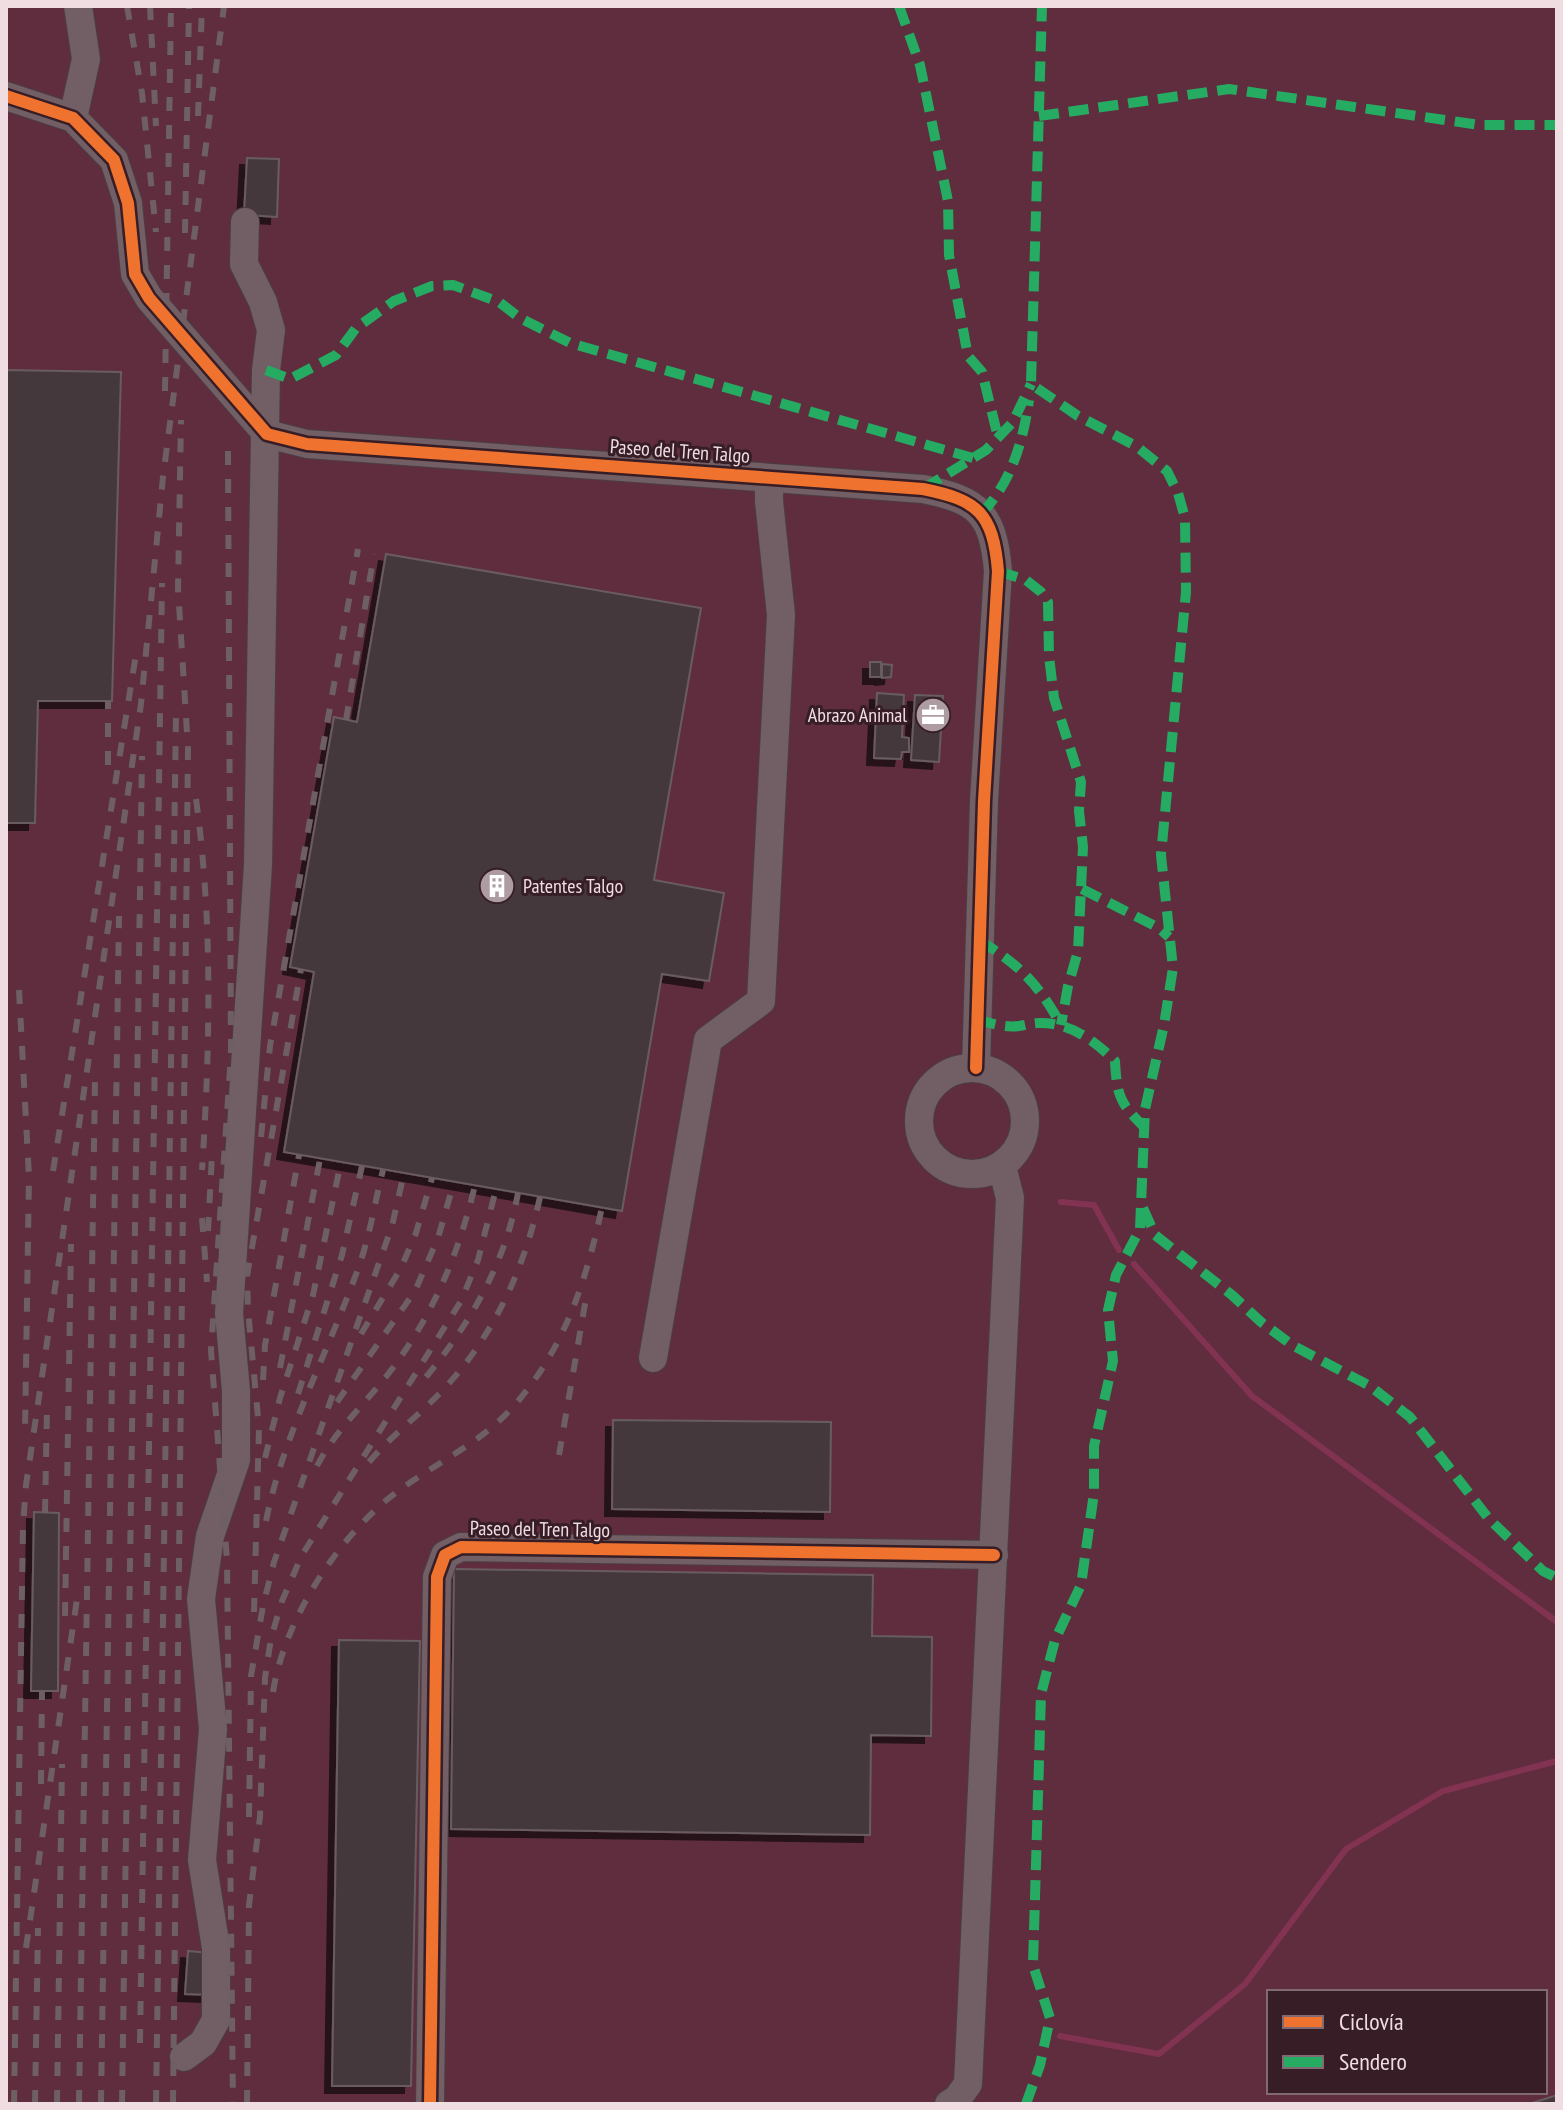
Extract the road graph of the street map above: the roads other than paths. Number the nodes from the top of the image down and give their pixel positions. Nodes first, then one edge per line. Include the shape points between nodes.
1 (78, 6) edge
2 (6, 96) edge
3 (73, 118) junction
4 (245, 222) dead end
5 (267, 434) junction
6 (769, 478) junction
7 (976, 1068) junction
8 (1002, 1166) junction
9 (653, 1358) dead end
10 (994, 1555) junction
11 (184, 2057) dead end
12 (430, 2104) edge
13 (949, 2104) edge

1 - 3 street via 86,59
2 - 3 street
3 - 5 street via 114,160 128,203 135,274 149,298
4 - 5 street via 244,264 271,330
5 - 6 street, Paseo del Tren Talgo via 307,444
5 - 11 street via 258,865 229,1313 236,1460 210,1536 201,1599 213,1729 202,1860 216,1948 216,2020 203,2043
6 - 7 street, Paseo del Tren Talgo via 956,496 981,514 995,540 998,571
6 - 9 street via 781,615 761,1001 708,1040
7 - 8 street via 1006,1080 1024,1108 1022,1140
7 - 8 street via 958,1069 930,1088 920,1111 920,1136 927,1151 954,1172 987,1173
8 - 10 street via 1010,1198
10 - 12 street, Paseo del Tren Talgo via 461,1547 445,1555 437,1577
10 - 13 street via 968,2084

